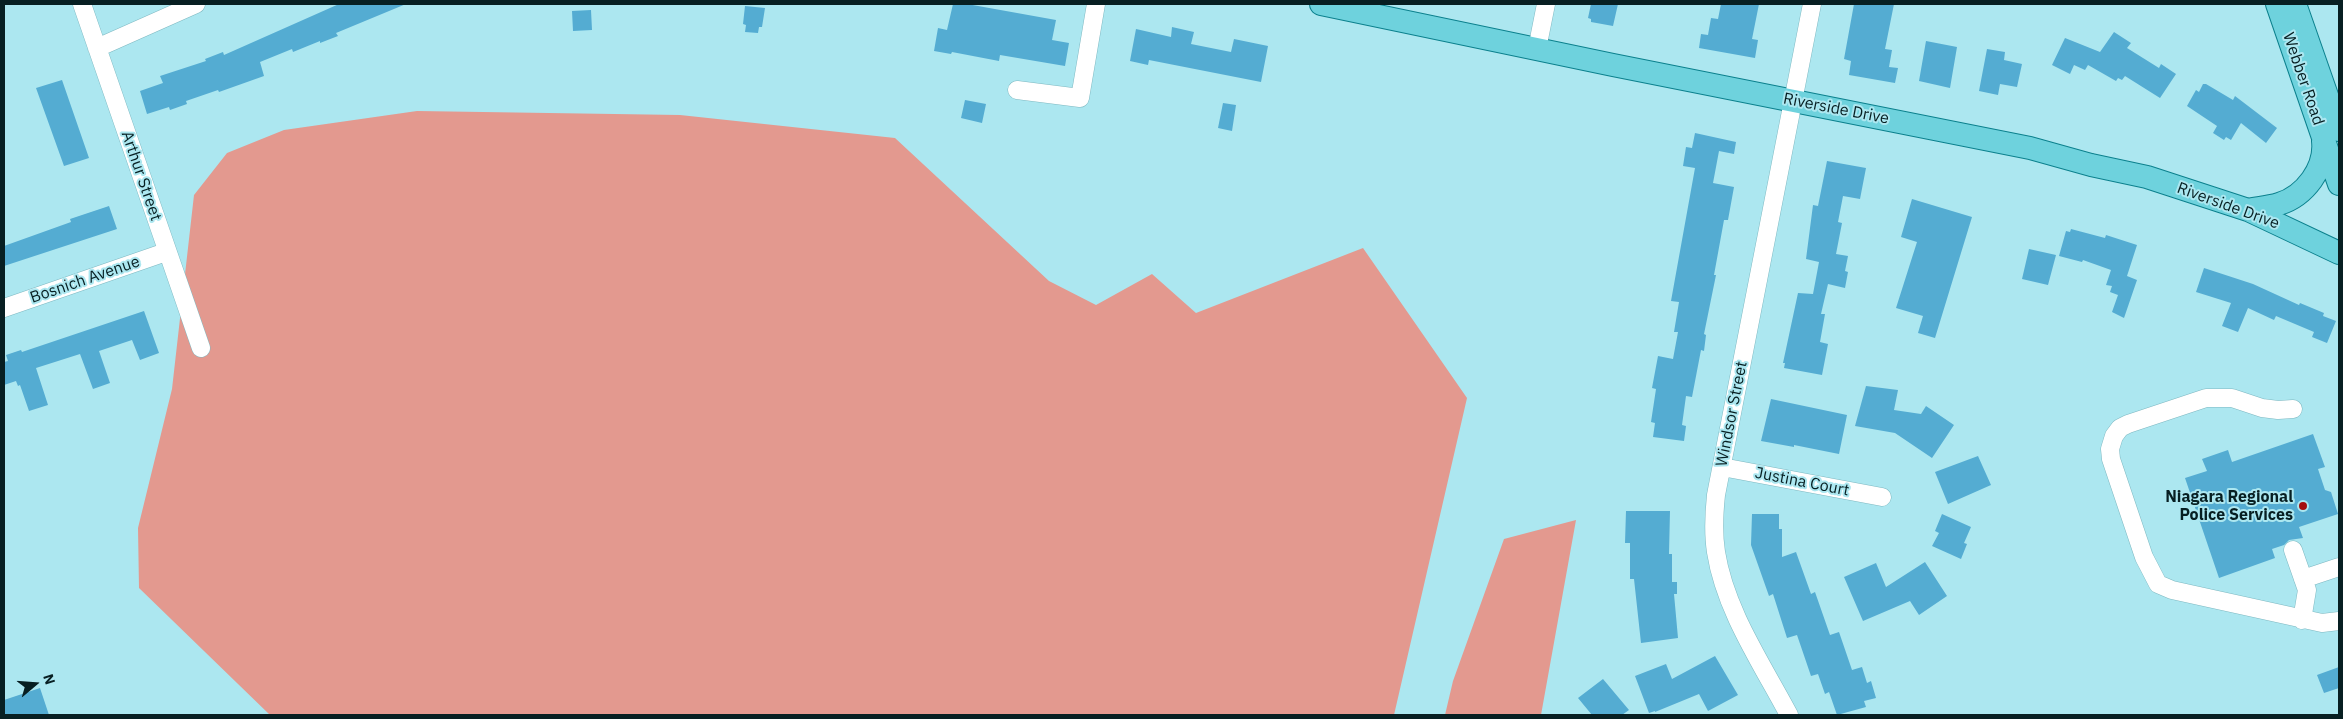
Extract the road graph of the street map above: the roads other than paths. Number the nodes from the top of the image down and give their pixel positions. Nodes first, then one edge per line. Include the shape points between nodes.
1 (82, 4) edge
2 (196, 4) edge
3 (1096, 4) edge
4 (1321, 4) edge
5 (1546, 4) edge
6 (1812, 4) edge
7 (2277, 4) edge
8 (2296, 4) edge
9 (97, 48) junction
10 (1537, 49) junction
11 (1016, 90) dead end
12 (1794, 102) junction
13 (2330, 131) edge
14 (2339, 184) edge
15 (2248, 210) junction
16 (166, 252) junction
17 (2339, 252) edge
18 (4, 308) edge
19 (201, 348) dead end
20 (2293, 409) dead end
21 (1722, 467) junction
22 (1882, 497) dead end
23 (2293, 550) dead end
24 (2339, 567) edge
25 (2304, 579) junction
26 (2302, 620) junction
27 (2339, 621) edge
28 (1789, 715) edge

1 - 9 street, Arthur Street
2 - 9 street
3 - 11 street via 1080,98
4 - 10 main road, Riverside Drive
5 - 10 street
6 - 12 street, Windsor Street
7 - 13 main road, Webber Road
8 - 13 main road, Webber Road
9 - 16 street, Arthur Street
10 - 12 main road, Riverside Drive
12 - 15 main road, Riverside Drive via 2030,148 2147,177
12 - 21 street, Windsor Street
13 - 14 main road, Webber Road
13 - 15 main road via 2317,171 2306,187 2287,200
15 - 17 main road, Riverside Drive
16 - 18 street, Bosnich Avenue
16 - 19 street, Arthur Street
20 - 26 street via 2262,408 2232,398 2206,398 2124,426 2114,436 2110,449 2144,557 2158,584
21 - 22 street, Justina Court
21 - 28 street, Windsor Street via 1714,523 1722,580 1734,612
23 - 25 street
24 - 25 street
25 - 26 street via 2307,590
26 - 27 street via 2326,624

